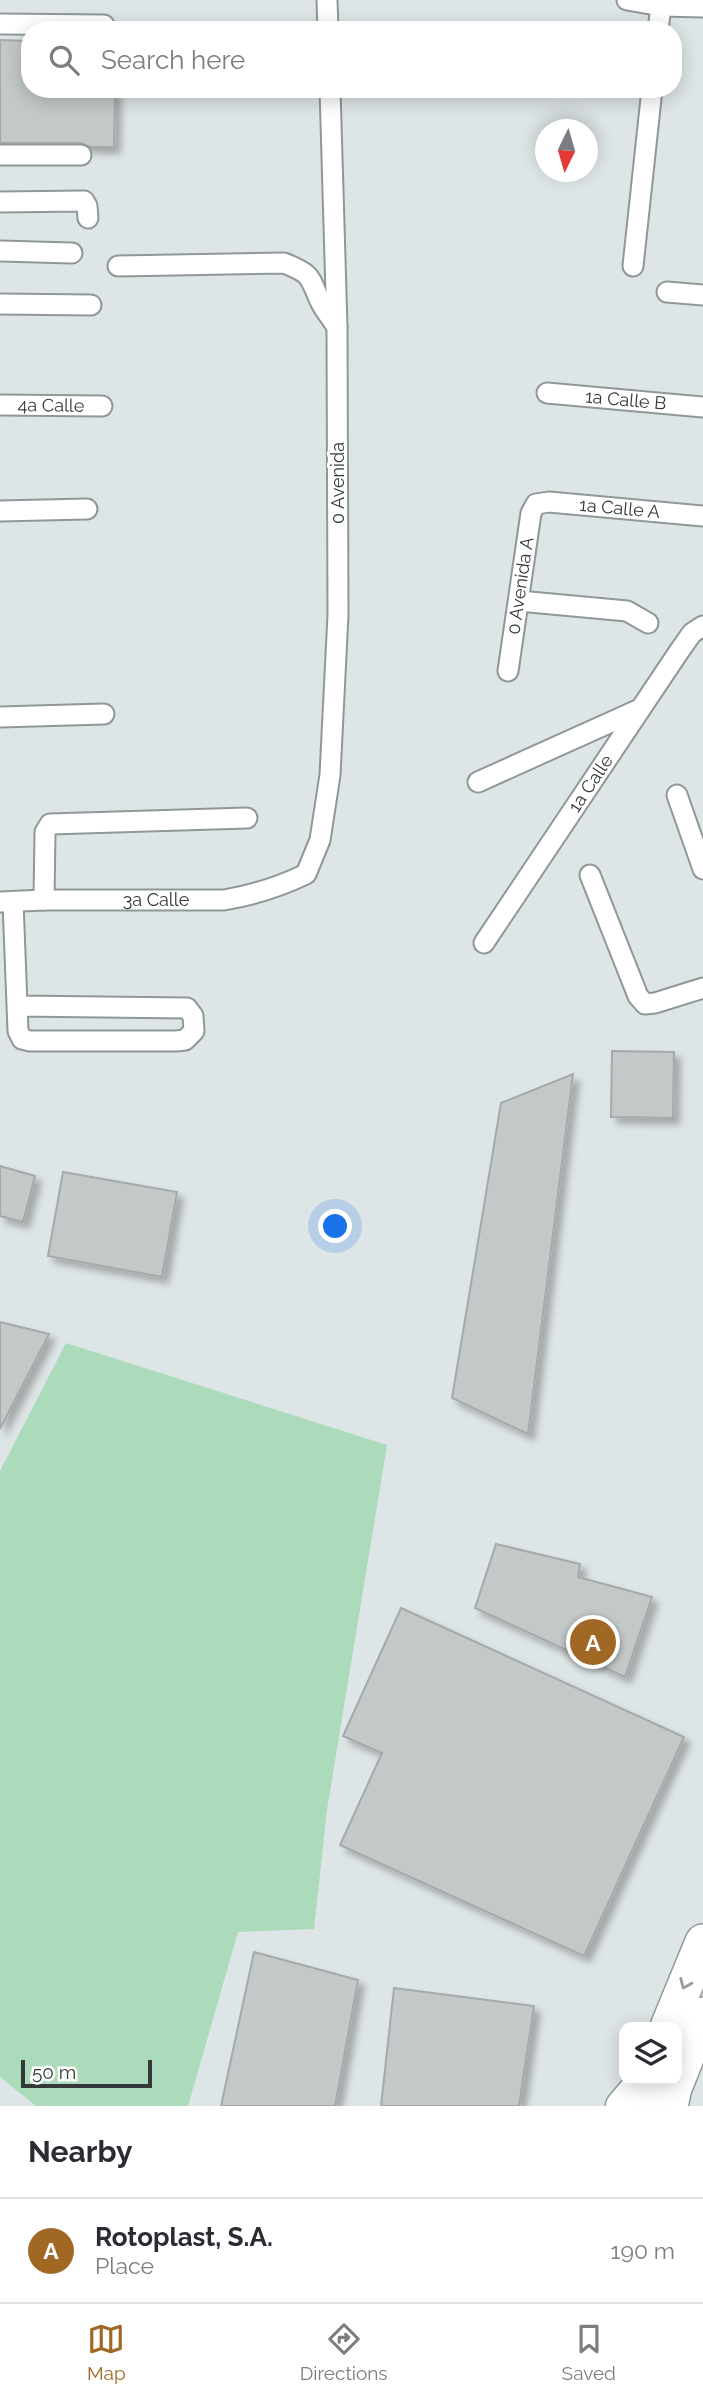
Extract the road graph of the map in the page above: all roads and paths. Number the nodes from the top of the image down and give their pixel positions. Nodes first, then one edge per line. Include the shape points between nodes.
1 (327, 0) edge
2 (627, 0) edge
3 (661, 6) junction
4 (703, 8) edge
5 (328, 21) edge
6 (659, 21) edge
7 (0, 24) edge
8 (21, 24) edge
9 (330, 98) edge
10 (651, 98) edge
11 (0, 155) edge
12 (81, 155) dead end
13 (0, 202) edge
14 (88, 218) dead end
15 (0, 251) edge
16 (72, 253) dead end
17 (118, 266) dead end
18 (633, 266) dead end
19 (667, 292) dead end
20 (703, 295) edge
21 (0, 304) edge
22 (91, 304) dead end
23 (337, 327) junction
24 (547, 393) dead end
25 (0, 405) edge
26 (102, 406) dead end
27 (703, 407) edge
28 (536, 504) joint
29 (87, 509) dead end
30 (0, 511) edge
31 (703, 516) edge
32 (519, 601) junction
33 (648, 623) dead end
34 (703, 626) edge
35 (508, 671) dead end
36 (641, 709) junction
37 (104, 714) dead end
38 (0, 717) edge
39 (478, 782) dead end
40 (677, 795) dead end
41 (247, 818) dead end
42 (703, 869) edge
43 (306, 874) joint
44 (590, 875) dead end
45 (44, 900) junction
46 (6, 902) edge
47 (484, 943) dead end
48 (703, 988) edge
49 (17, 1006) junction
50 (703, 1942) edge
51 (703, 2015) edge
52 (670, 2022) edge
53 (639, 2085) edge
54 (650, 2085) edge
55 (621, 2106) edge
56 (644, 2106) edge
57 (670, 2106) edge

1 - 5 street
2 - 3 street
3 - 4 street
3 - 6 street
7 - 8 street
9 - 23 street, 0 Avenida
10 - 18 street
11 - 12 street
13 - 14 street via 84,201
15 - 16 street
17 - 23 street via 284,263 304,271
19 - 20 street
21 - 22 street
23 - 43 street, 0 Avenida via 338,615 330,775 320,840
24 - 27 street, 1a Calle B
25 - 26 street, 4a Calle
28 - 31 street, 1a Calle A
28 - 32 street, 0 Avenida A
29 - 30 street
32 - 33 street via 627,611
32 - 35 street, 0 Avenida A
34 - 36 street, 1a Calle via 692,633
36 - 39 street
36 - 47 street, 1a Calle
37 - 38 street
40 - 42 street
41 - 45 street via 50,824 45,832
43 - 45 street, 3a Calle via 269,890 224,900
44 - 48 street via 645,1004
45 - 46 street, 3a Calle
46 - 49 street
49 - 49 street via 187,1008 194,1031 176,1041 30,1041 22,1039 18,1031
50 -> 52 highway
51 - 57 highway
53 - 55 main road
54 - 56 highway

